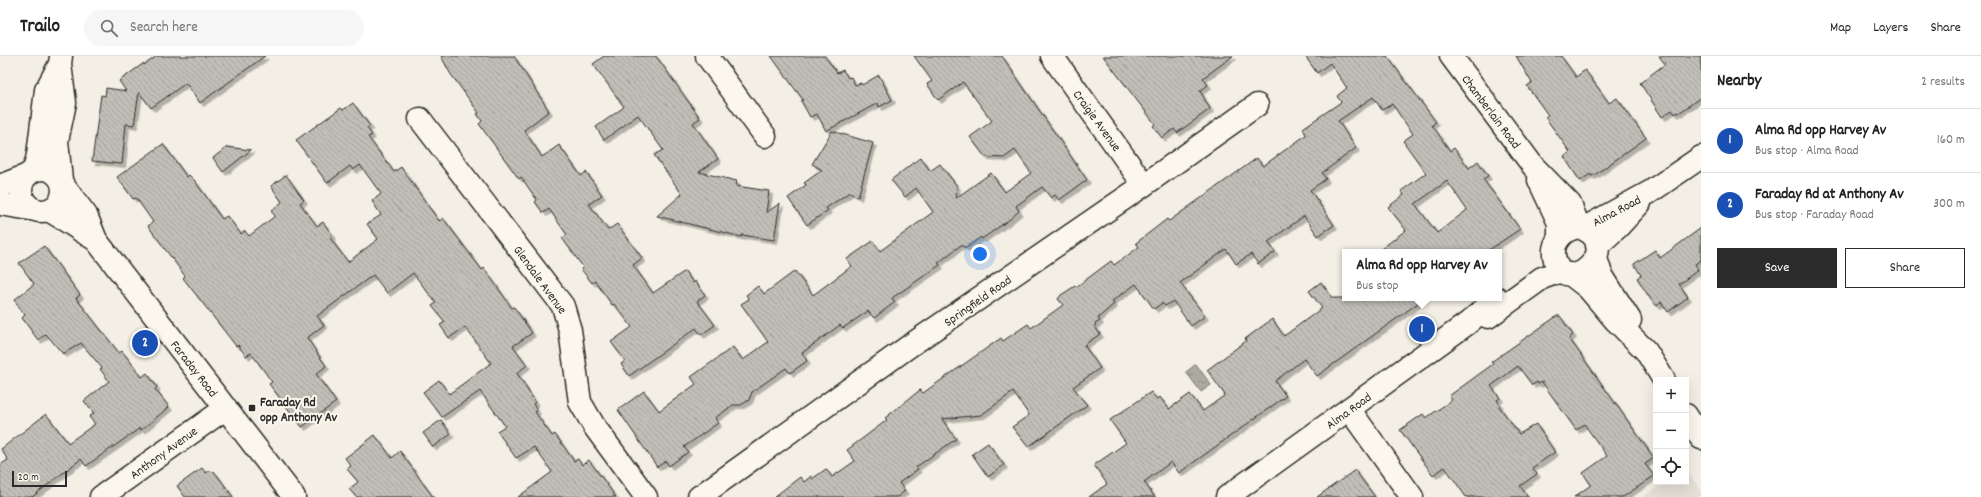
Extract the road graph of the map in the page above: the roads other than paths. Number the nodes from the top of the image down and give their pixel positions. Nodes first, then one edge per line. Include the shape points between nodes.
1 (707, 56) edge
2 (1052, 56) edge
3 (1451, 56) edge
4 (60, 60) edge
5 (1257, 105) dead end
6 (420, 119) dead end
7 (765, 136) dead end
8 (1701, 157) edge
9 (1533, 166) junction
10 (31, 173) junction
11 (62, 183) junction
12 (1144, 185) junction
13 (0, 186) edge
14 (1650, 192) junction
15 (0, 204) edge
16 (42, 210) junction
17 (1581, 228) junction
18 (96, 240) junction
19 (1557, 241) junction
20 (1597, 252) junction
21 (1565, 273) junction
22 (1502, 293) edge
23 (1493, 301) edge
24 (1468, 323) junction
25 (1646, 351) junction
26 (1662, 377) edge
27 (226, 408) junction
28 (1349, 409) junction
29 (1689, 420) edge
30 (1701, 438) edge
31 (101, 497) edge
32 (294, 497) edge
33 (646, 497) edge
34 (699, 497) edge
35 (1227, 497) edge
36 (1412, 497) edge

1 - 7 street
2 - 12 street, Craigie Avenue
3 - 9 street, Chamberlain Road
4 - 10 street via 46,90 38,154
4 - 11 street via 65,103 57,141
5 - 12 street, Springfield Road
6 - 33 street, Glendale Avenue via 563,306 570,330 580,402 594,426
8 - 14 street, Alma Road
9 - 17 street, Chamberlain Road via 1570,204
9 - 19 street, Chamberlain Road via 1559,223
10 - 11 street via 47,170 55,174
10 - 13 street
10 - 16 street via 24,181 22,195 30,207
11 - 16 street via 62,198 54,208
11 - 18 street, Faraday Road via 86,216
12 - 34 street, Springfield Road via 908,347
14 - 17 street, Alma Road
14 - 20 street, Alma Road
15 - 16 street
16 - 18 street, Faraday Road via 60,216 74,228
17 - 19 street via 1564,232
17 - 20 street via 1594,238
18 - 27 street, Faraday Road
19 - 21 street via 1553,251 1555,260
19 - 22 street, Alma Road
20 - 21 street via 1591,267 1578,274
20 - 25 street via 1601,274 1641,337
21 - 24 street, Alma Road via 1542,278 1481,321
21 - 25 street via 1588,288
23 - 24 street, Alma Road
24 - 28 street, Alma Road
25 - 26 street
27 - 31 street, Anthony Avenue
27 - 32 street, Faraday Road
28 - 35 street, Alma Road
28 - 36 street
29 - 30 street

